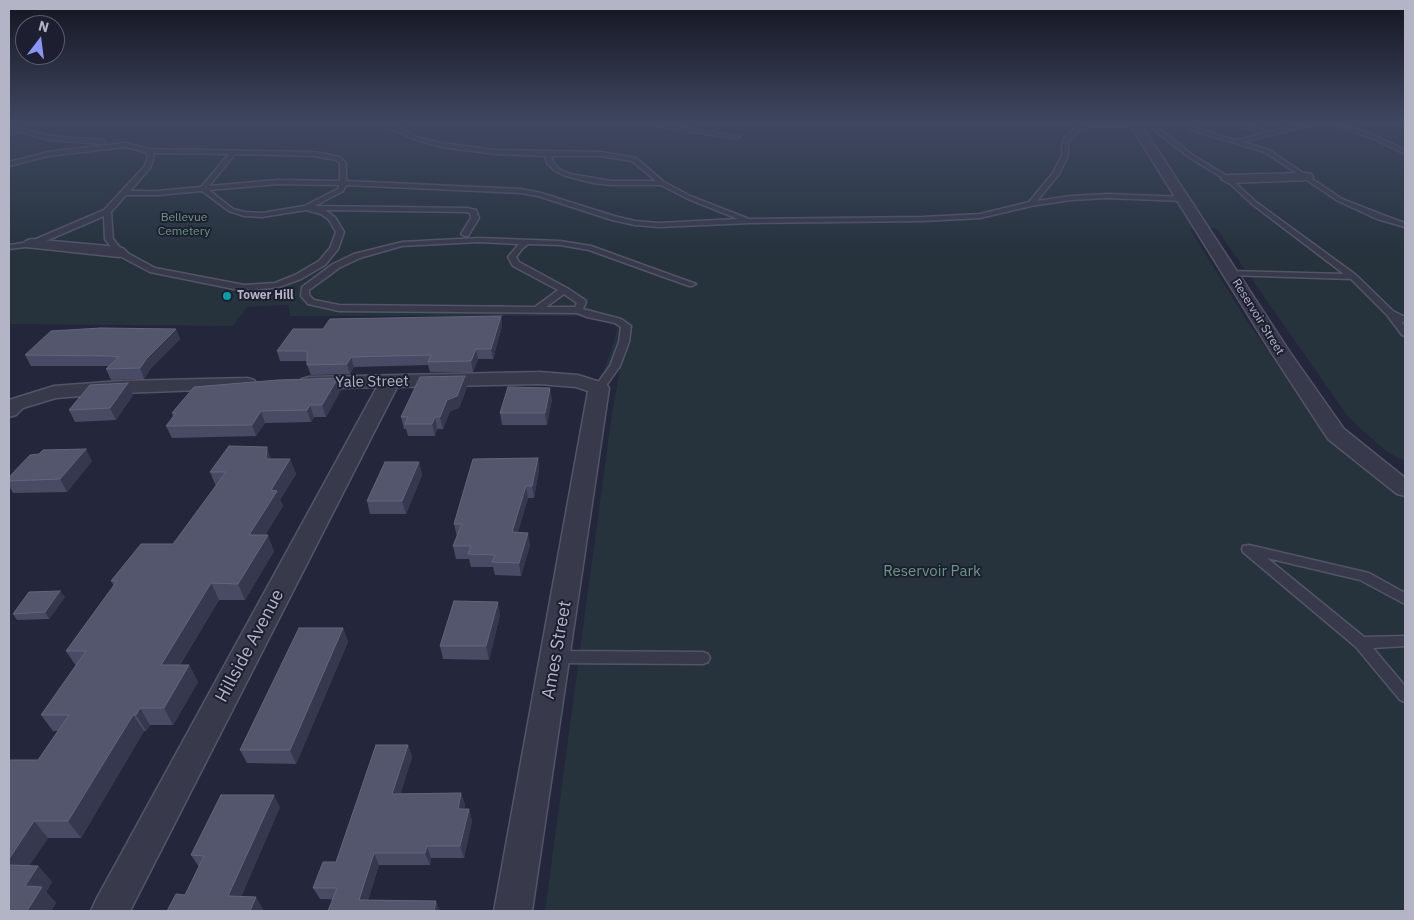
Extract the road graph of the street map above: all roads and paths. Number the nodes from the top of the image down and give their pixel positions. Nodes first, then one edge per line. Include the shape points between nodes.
1 (148, 166) edge
2 (222, 166) edge
3 (343, 166) edge
4 (553, 166) edge
5 (642, 166) edge
6 (1060, 166) edge
7 (1164, 166) edge
8 (1207, 166) edge
9 (1289, 166) edge
10 (1306, 177) junction
11 (1228, 179) junction
12 (662, 183) junction
13 (344, 184) junction
14 (203, 189) junction
15 (124, 193) junction
16 (1184, 199) junction
17 (1031, 204) junction
18 (306, 208) junction
19 (107, 212) junction
20 (750, 221) junction
21 (1405, 225) edge
22 (465, 234) dead end
23 (528, 241) junction
24 (31, 244) junction
25 (9, 247) edge
26 (119, 252) junction
27 (1230, 273) junction
28 (1352, 277) junction
29 (692, 284) dead end
30 (564, 290) junction
31 (538, 309) junction
32 (578, 310) junction
33 (1390, 312) junction
34 (1405, 320) edge
35 (1405, 333) edge
36 (390, 381) junction
37 (291, 383) edge
38 (261, 384) edge
39 (599, 388) junction
40 (9, 412) edge
41 (1405, 489) edge
42 (1405, 599) edge
43 (1405, 641) edge
44 (1361, 644) junction
45 (556, 657) junction
46 (703, 658) dead end
47 (1405, 696) edge
48 (110, 911) edge
49 (513, 911) edge

1 - 15 lane
2 - 14 lane
3 - 13 lane
4 - 12 lane via 568,175 593,181
5 - 12 lane
6 - 17 lane
7 - 16 street, Reservoir Street
8 - 11 lane
9 - 10 lane
10 - 11 street
10 - 21 lane via 1349,204
11 - 28 lane
12 - 20 lane via 688,197
13 - 14 lane via 278,182
13 - 18 lane via 341,190
13 - 20 lane via 521,191 636,223
14 - 15 lane via 158,194
14 - 18 lane via 231,210 244,214 262,215
15 - 19 lane
16 - 17 lane via 1107,196
16 - 27 street, Reservoir Street
17 - 20 lane via 980,216
18 - 22 lane via 468,210 475,218
18 - 26 lane via 323,212 332,219 340,232 334,250 322,263 276,285 244,288 153,270
19 - 24 lane
19 - 26 lane via 109,239
23 - 29 lane via 590,248
23 - 30 lane via 512,257 516,264
23 - 31 lane via 431,242 380,249 336,266 305,289 305,296 311,302 339,308
24 - 25 lane
24 - 26 street
27 - 28 lane
27 - 41 street, Reservoir Street via 1336,434
28 - 33 lane
30 - 31 lane
30 - 32 lane via 582,302
31 - 32 lane
32 - 39 lane via 626,326 615,366
33 - 34 lane
33 - 35 lane
36 - 37 street, Yale Street
36 - 39 street, Yale Street via 539,378 578,381
36 - 48 street, Hillside Avenue
38 - 40 street via 54,392 16,404
39 - 45 street, Ames Street
42 - 44 lane via 1364,576 1248,549
43 - 44 lane
44 - 47 lane
45 - 46 lane
45 - 49 street, Ames Street

